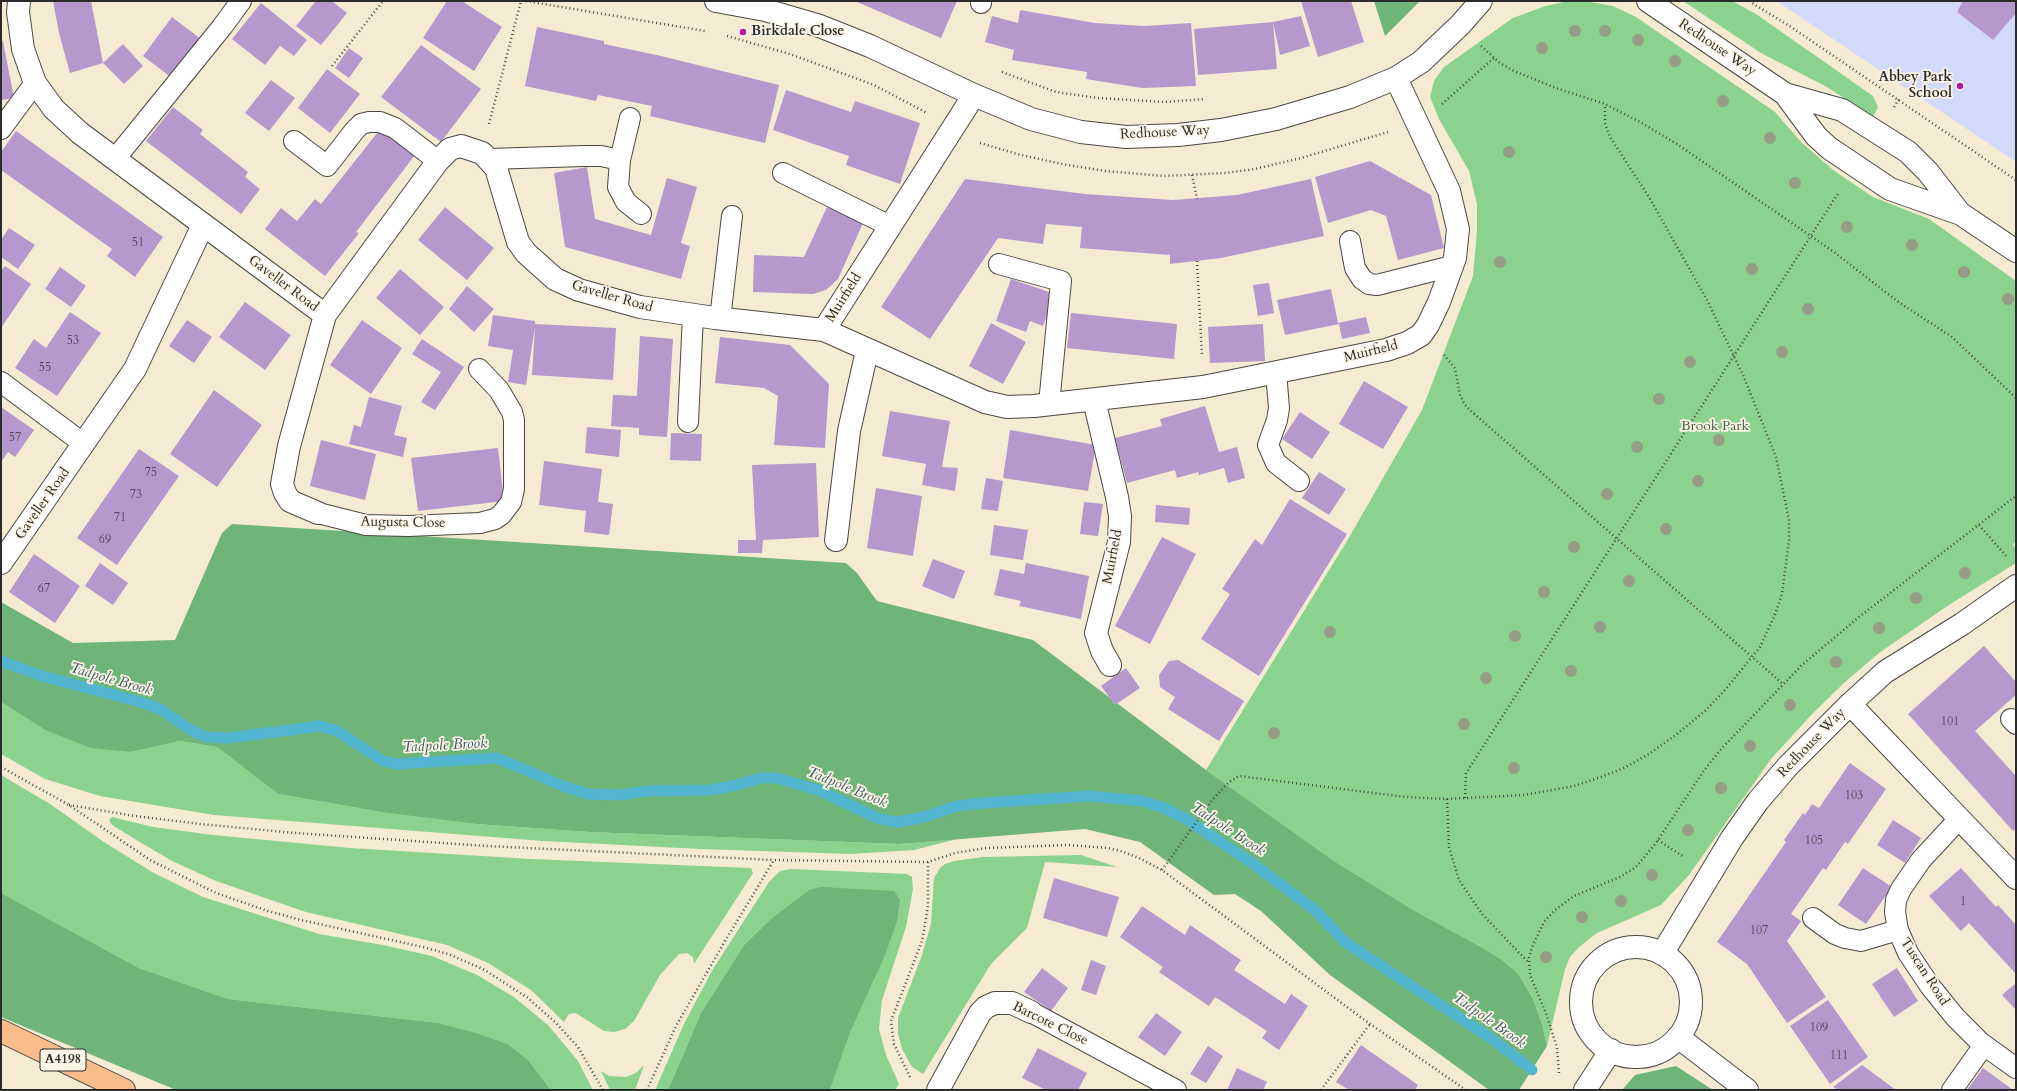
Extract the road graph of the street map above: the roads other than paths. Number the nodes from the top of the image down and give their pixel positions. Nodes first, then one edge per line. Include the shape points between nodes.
1 (19, 1) edge
2 (241, 1) edge
3 (716, 1) edge
4 (1481, 1) edge
5 (1648, 1) edge
6 (766, 5) edge
7 (1396, 78) junction
8 (35, 83) junction
9 (1785, 94) junction
10 (974, 95) junction
11 (630, 118) dead end
12 (1, 130) edge
13 (294, 141) dead end
14 (485, 156) junction
15 (115, 159) junction
16 (620, 160) junction
17 (438, 161) junction
18 (783, 173) dead end
19 (641, 214) dead end
20 (1961, 214) junction
21 (732, 216) dead end
22 (203, 225) junction
23 (890, 226) junction
24 (1350, 241) dead end
25 (2016, 251) edge
26 (999, 264) dead end
27 (1452, 266) junction
28 (325, 315) junction
29 (692, 315) junction
30 (720, 319) junction
31 (824, 330) junction
32 (868, 351) junction
33 (479, 369) dead end
34 (1276, 372) junction
35 (1, 382) edge
36 (1094, 400) junction
37 (1049, 404) junction
38 (688, 422) dead end
39 (84, 444) junction
40 (1299, 481) dead end
41 (318, 513) joint
42 (836, 540) dead end
43 (1, 563) edge
44 (2016, 586) edge
45 (1110, 665) dead end
46 (1850, 704) junction
47 (1959, 819) junction
48 (2015, 874) edge
49 (1813, 918) dead end
50 (1898, 930) junction
51 (1662, 954) junction
52 (1031, 1012) joint
53 (1, 1031) edge
54 (1678, 1037) junction
55 (1984, 1045) junction
56 (1611, 1050) junction
57 (2016, 1068) edge
58 (124, 1090) edge
59 (938, 1090) edge
60 (1176, 1090) edge
61 (1585, 1090) edge
62 (1747, 1090) edge
63 (1952, 1090) edge

1 - 8 street, Gaveller Road via 23,49
2 - 15 lane
3 - 6 street, Redhouse Way
4 - 7 street, Redhouse Way via 1421,62
5 - 9 street, Redhouse Way
6 - 10 street, Redhouse Way via 870,46
7 - 10 street, Redhouse Way via 1350,97 1276,119 1178,135 1126,137 1081,132 1031,119
7 - 27 street via 1449,190 1458,229
8 - 12 lane
8 - 15 street, Gaveller Road via 54,110
9 - 20 street, Redhouse Way via 1821,140 1856,166 1898,193
9 - 20 street, Redhouse Way via 1835,107 1908,152
10 - 23 street, Muirfield
11 - 16 lane
13 - 17 lane via 327,166 361,124 380,122 394,128
14 - 16 lane via 601,156
14 - 17 street, Gaveller Road via 468,147 454,147
14 - 29 street, Gaveller Road via 496,168 518,242 550,275 579,290 630,305
15 - 22 street, Gaveller Road
16 - 19 lane via 618,187 626,202
17 - 28 street, Gaveller Road
18 - 23 lane
20 - 25 street, Redhouse Way
21 - 30 lane
22 - 28 street, Gaveller Road
22 - 39 street, Gaveller Road via 136,370
23 - 31 street, Muirfield
24 - 27 lane via 1355,268 1369,284 1382,284
26 - 37 lane via 1061,281
27 - 34 street, Muirfield via 1439,302 1421,335 1386,350
28 - 41 street, Augusta Close via 289,446 282,484 290,501
29 - 30 street, Gaveller Road
29 - 38 lane
30 - 31 street, Gaveller Road
31 - 32 street, Muirfield
32 - 37 street, Muirfield via 985,402 1007,407
32 - 42 street via 849,431
33 - 41 lane, Augusta Close via 503,396 514,420 514,489 511,502 501,514 495,519 480,523 408,526 366,524
34 - 36 street, Muirfield via 1203,387
34 - 40 lane via 1279,408 1268,445 1276,463
35 - 39 lane
36 - 37 street, Muirfield
36 - 45 street, Muirfield via 1120,516 1119,542 1096,633
39 - 43 street, Gaveller Road
44 - 46 street, Redhouse Way via 1962,624 1896,664
46 - 47 street
46 - 51 street, Redhouse Way via 1788,766 1758,801 1709,874
47 - 48 street
47 - 50 lane, Tuscan Road via 1921,860 1901,889 1896,900 1895,912
49 - 50 lane via 1835,934 1861,941
50 - 55 lane, Tuscan Road via 1908,953 1930,986 1955,1017
51 - 54 street via 1680,968 1688,985 1691,1003 1688,1021
51 - 56 street via 1649,948 1631,947 1613,951 1598,961 1587,976 1581,994 1582,1012 1588,1029 1600,1043
52 - 59 street, Barcote Close via 1012,1003 995,1003 980,1013
52 - 60 lane, Barcote Close
53 - 58 main road, A4198
54 - 56 street via 1665,1048 1649,1055 1632,1056
54 - 62 street
55 - 57 lane, Tuscan Road
55 - 63 lane
56 - 61 street

